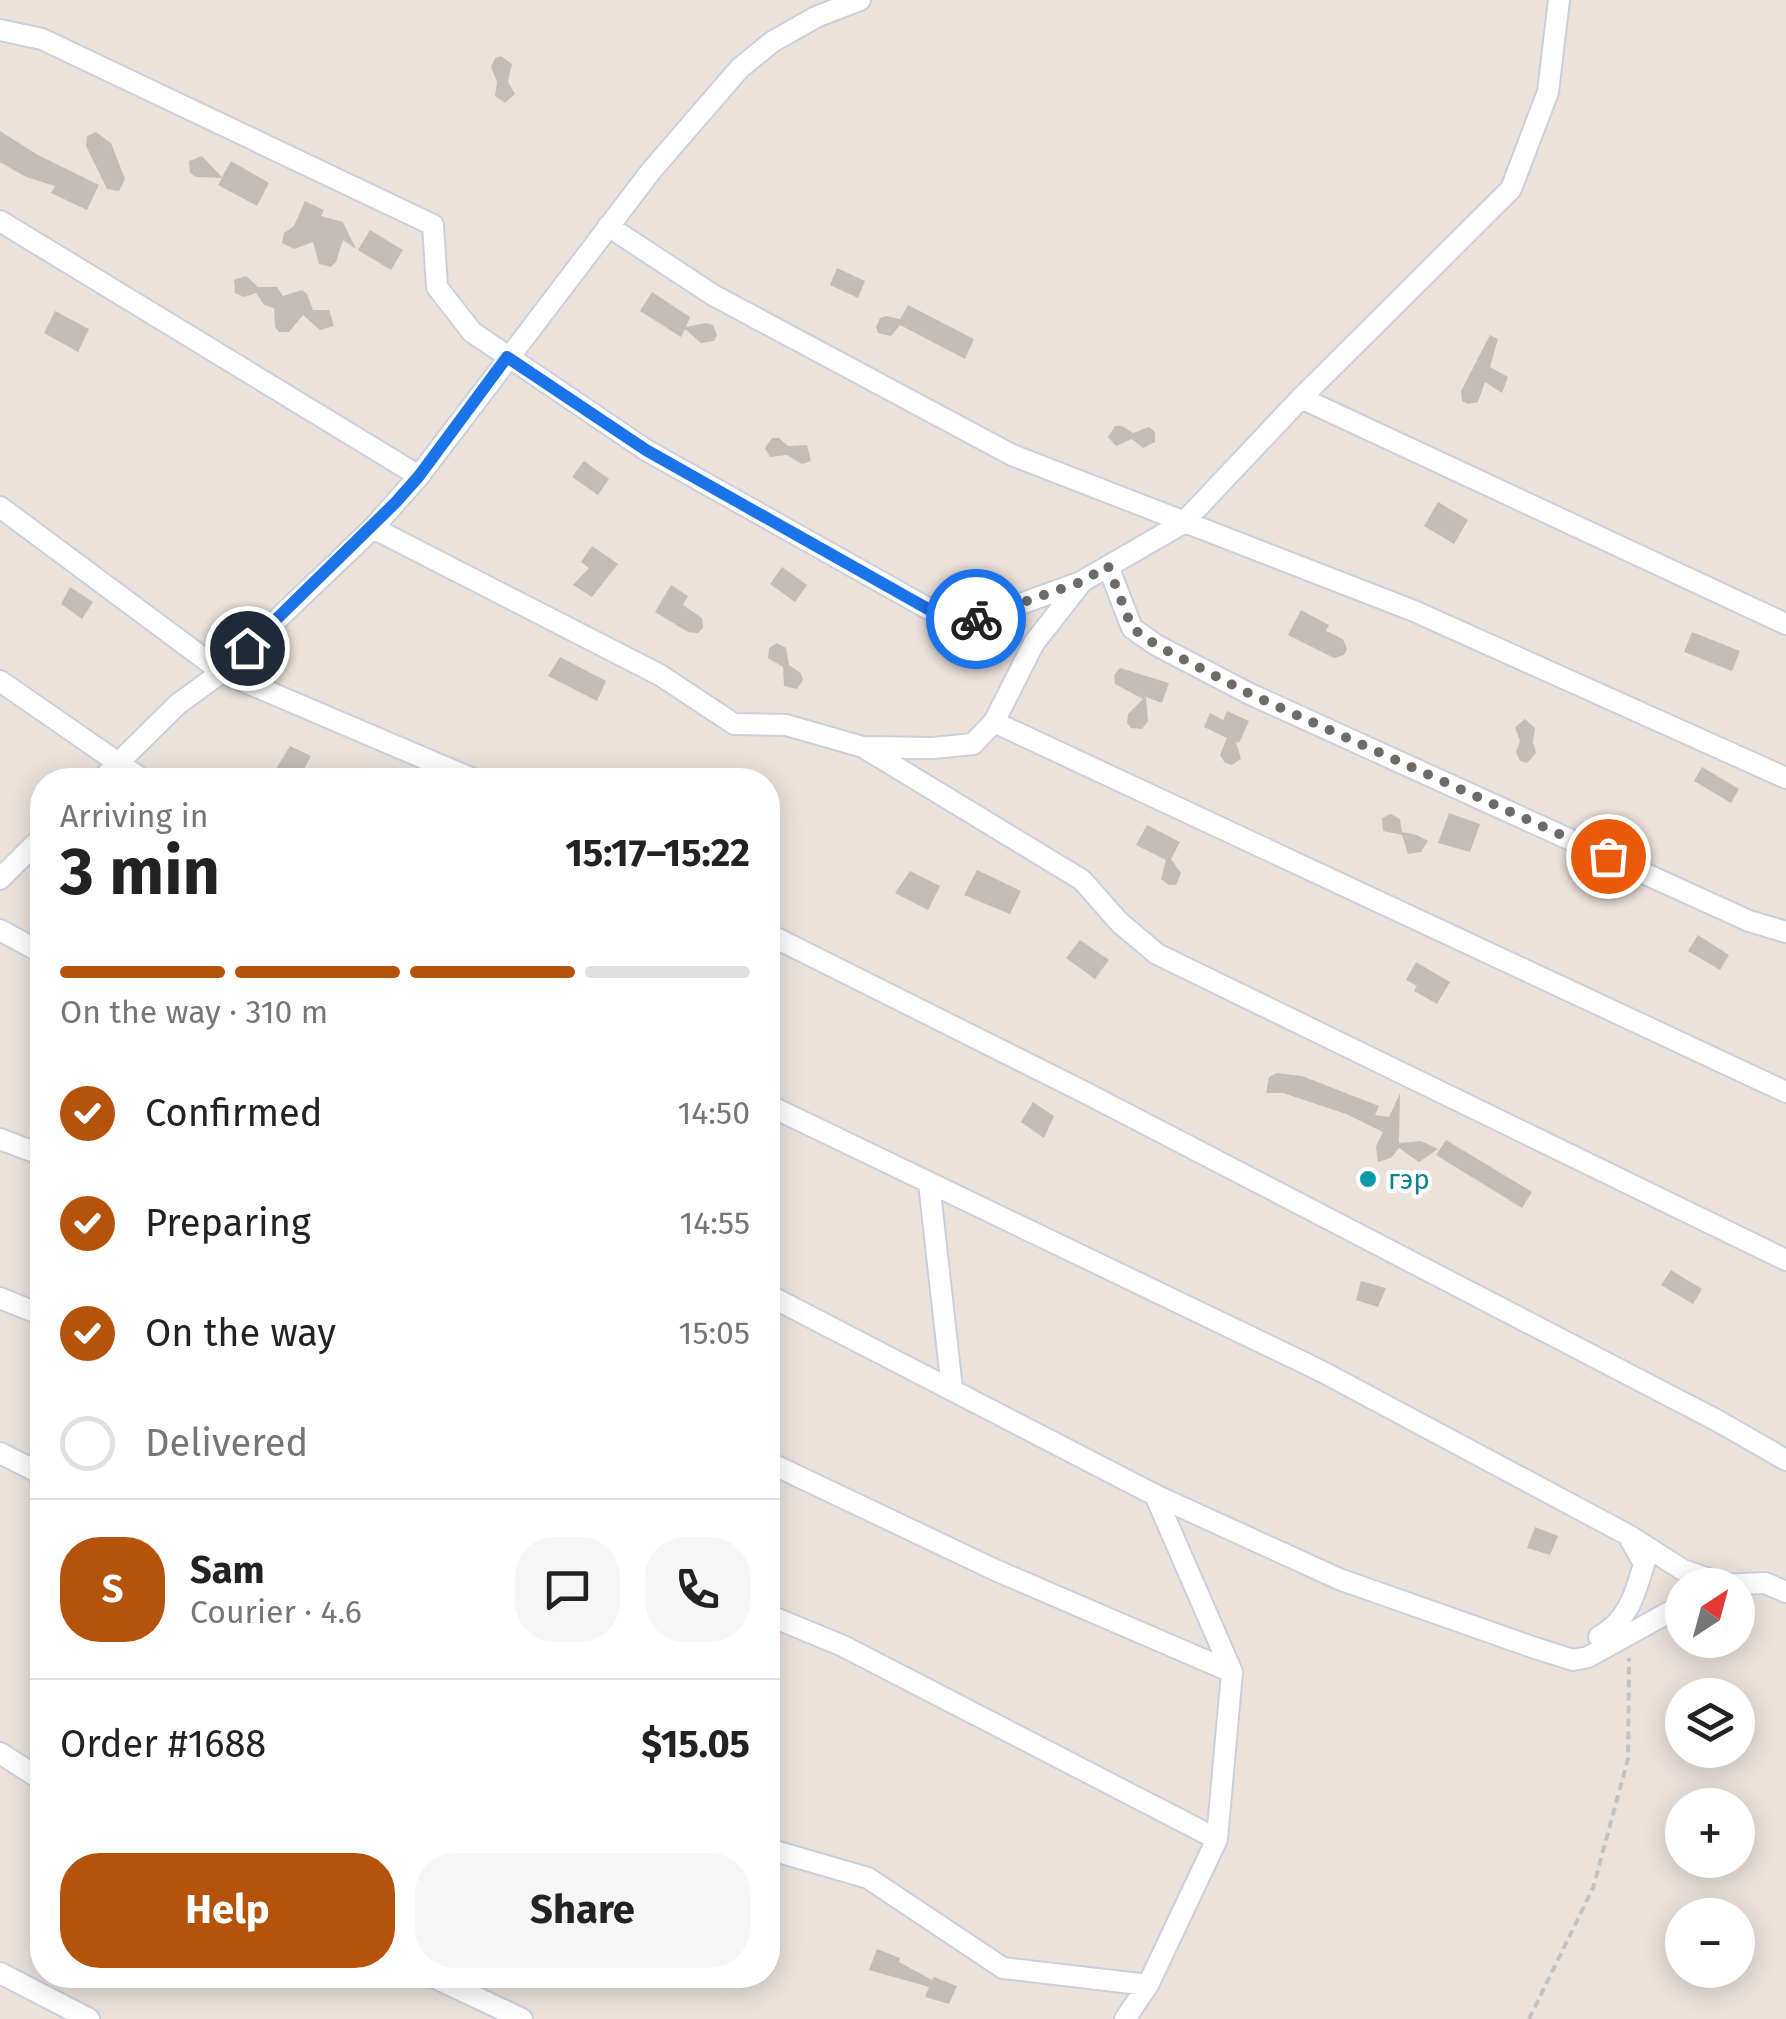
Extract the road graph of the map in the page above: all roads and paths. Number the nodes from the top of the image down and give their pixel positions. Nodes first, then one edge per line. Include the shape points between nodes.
1 (860, 0) edge
2 (1559, 0) edge
3 (0, 30) edge
4 (0, 221) edge
5 (608, 226) junction
6 (507, 357) junction
7 (1301, 398) junction
8 (419, 476) junction
9 (0, 507) edge
10 (1183, 523) junction
11 (373, 528) junction
12 (1108, 566) junction
13 (1081, 582) junction
14 (1786, 624) edge
15 (222, 672) junction
16 (0, 681) edge
17 (994, 722) junction
18 (863, 747) junction
19 (117, 764) junction
20 (113, 768) edge
21 (124, 768) edge
22 (447, 768) edge
23 (1786, 778) edge
24 (30, 848) edge
25 (2, 874) edge
26 (0, 930) edge
27 (1786, 932) edge
28 (780, 940) edge
29 (30, 946) edge
30 (1786, 1092) edge
31 (780, 1111) edge
32 (0, 1139) edge
33 (30, 1150) edge
34 (929, 1183) junction
35 (1786, 1260) edge
36 (0, 1298) edge
37 (780, 1301) edge
38 (30, 1310) edge
39 (952, 1389) junction
40 (0, 1453) edge
41 (1786, 1460) edge
42 (30, 1468) edge
43 (780, 1468) edge
44 (1155, 1495) junction
45 (1628, 1535) junction
46 (1680, 1568) edge
47 (1755, 1583) edge
48 (1786, 1592) edge
49 (1665, 1615) edge
50 (780, 1620) edge
51 (1630, 1633) junction
52 (1535, 1648) junction
53 (1232, 1672) junction
54 (0, 1753) edge
55 (30, 1772) edge
56 (1217, 1838) junction
57 (780, 1852) edge
58 (0, 1973) edge
59 (1148, 1986) junction
60 (456, 1988) edge
61 (90, 2019) edge
62 (522, 2019) edge
63 (1125, 2019) edge
64 (1528, 2019) edge

1 - 5 street via 772,42 740,68
2 - 7 street via 1548,92 1511,189
3 - 6 street via 42,39 433,225 437,287 472,332
4 - 8 street
5 - 6 street
5 - 10 street via 713,296 1012,455
6 - 8 street
6 - 13 street via 646,450 944,618 979,619
7 - 10 street
7 - 14 street
8 - 11 street
9 - 15 street
10 - 12 street
10 - 23 street via 1414,611
11 - 15 street
11 - 18 street via 660,675 734,724 786,725
12 - 13 street
12 - 27 street via 1132,628 1156,645 1250,694
13 - 17 street via 1034,644
15 - 19 street
15 - 22 street
16 - 19 street
17 - 18 street via 973,744
17 - 30 street
18 - 35 street via 1082,880 1158,954
19 - 20 street
19 - 21 street
24 - 25 street
26 - 29 street
28 - 41 street
31 - 34 street
32 - 33 street
34 - 39 street
34 - 45 street via 1320,1371
36 - 38 street
37 - 39 street
39 - 44 street
40 - 42 street
43 - 53 street
44 - 52 street via 1339,1578
44 - 53 street
45 - 46 street
45 - 52 street via 1644,1564 1618,1626 1586,1645
47 - 48 street
49 - 51 street
50 - 56 street
51 - 52 street via 1573,1660
51 - 64 path via 1628,1758 1593,1888
53 - 56 street
54 - 55 street
56 - 59 street
57 - 59 street via 868,1878 1003,1968
58 - 61 street
59 - 63 street
60 - 62 street

